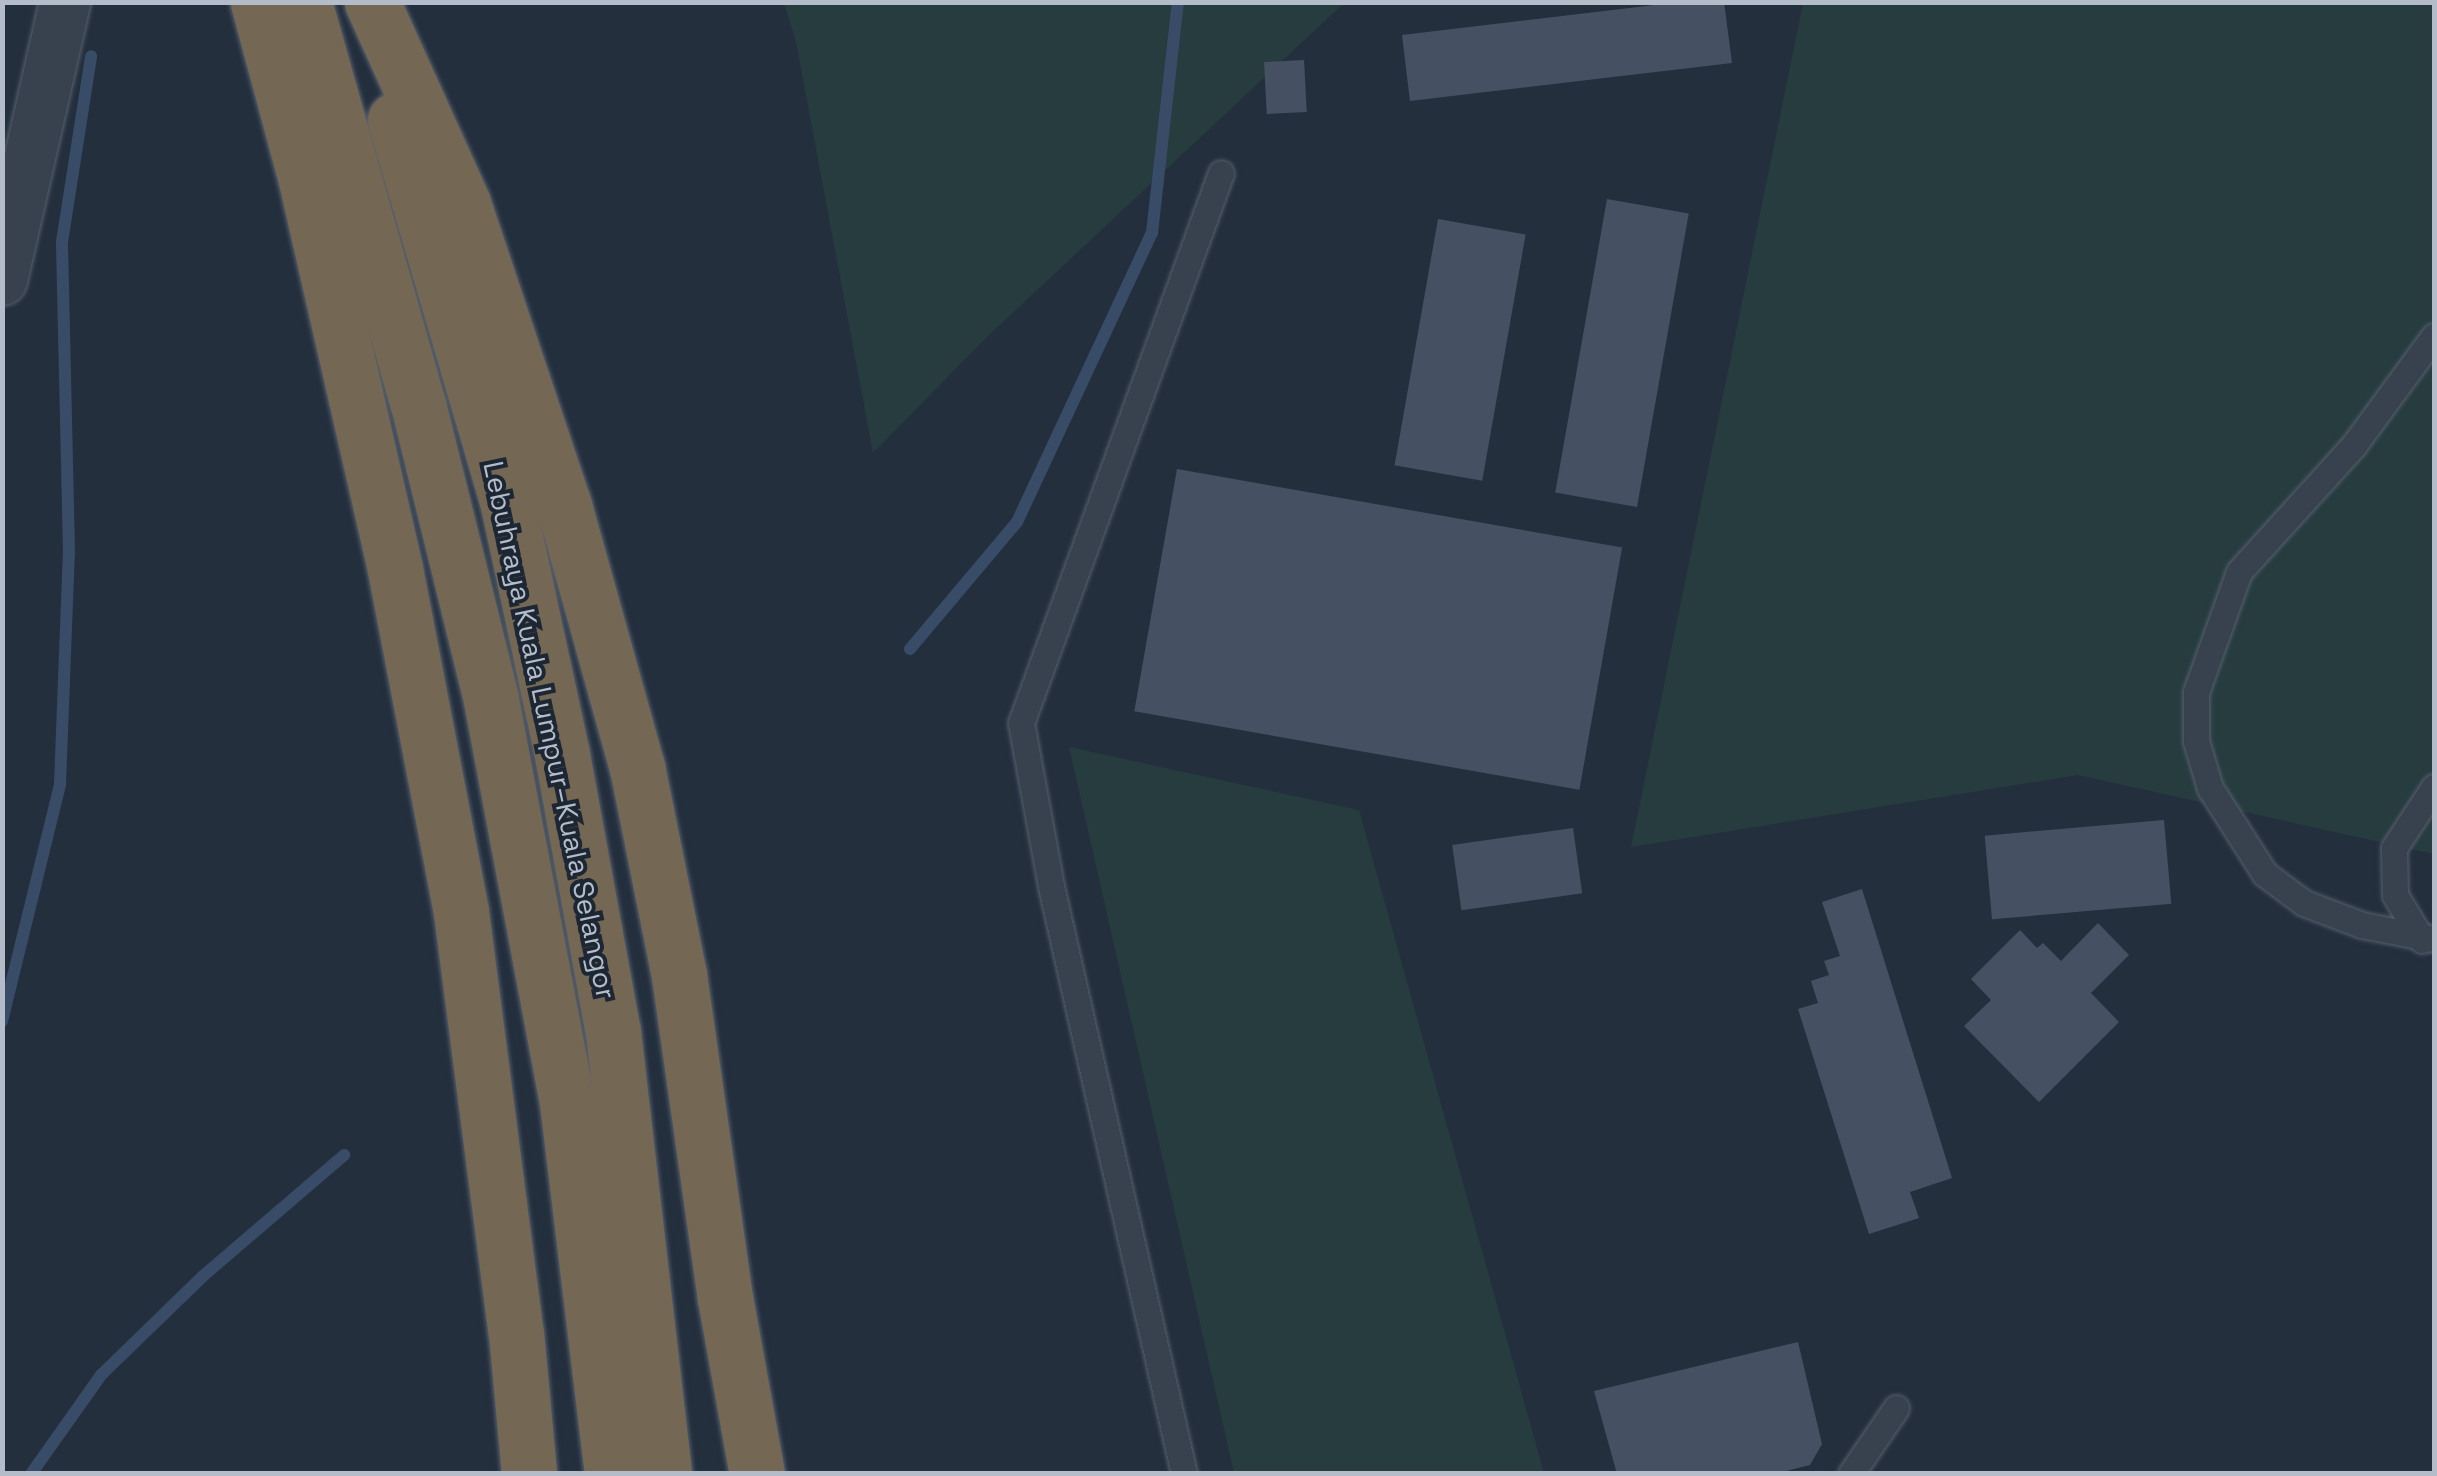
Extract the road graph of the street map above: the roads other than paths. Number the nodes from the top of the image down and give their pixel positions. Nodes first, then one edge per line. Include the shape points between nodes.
1 (66, 2) edge
2 (258, 2) edge
3 (304, 2) edge
4 (360, 2) edge
5 (372, 2) edge
6 (1222, 173) dead end
7 (2, 280) edge
8 (2434, 336) edge
9 (2434, 787) edge
10 (2428, 939) edge
11 (1896, 1408) dead end
12 (528, 1474) edge
13 (612, 1474) edge
14 (664, 1474) edge
15 (758, 1474) edge
16 (1184, 1474) edge
17 (1851, 1474) edge

1 - 7 street
2 - 12 highway via 391,550 460,912 516,1333
3 - 13 highway, Lebuhraya Kuala Lumpur–Kuala Selangor via 418,404 491,700 567,1102
4 - 14 highway, Lebuhraya Kuala Lumpur–Kuala Selangor via 507,500 562,755 612,1032
5 - 15 highway via 464,204 564,506 637,767 679,976 725,1298
6 - 16 lane via 1021,724 1050,886
8 - 10 lane via 2354,445 2238,572 2196,692 2196,741 2210,788 2265,874 2304,903
9 - 10 lane via 2394,848 2396,895
11 - 17 lane

